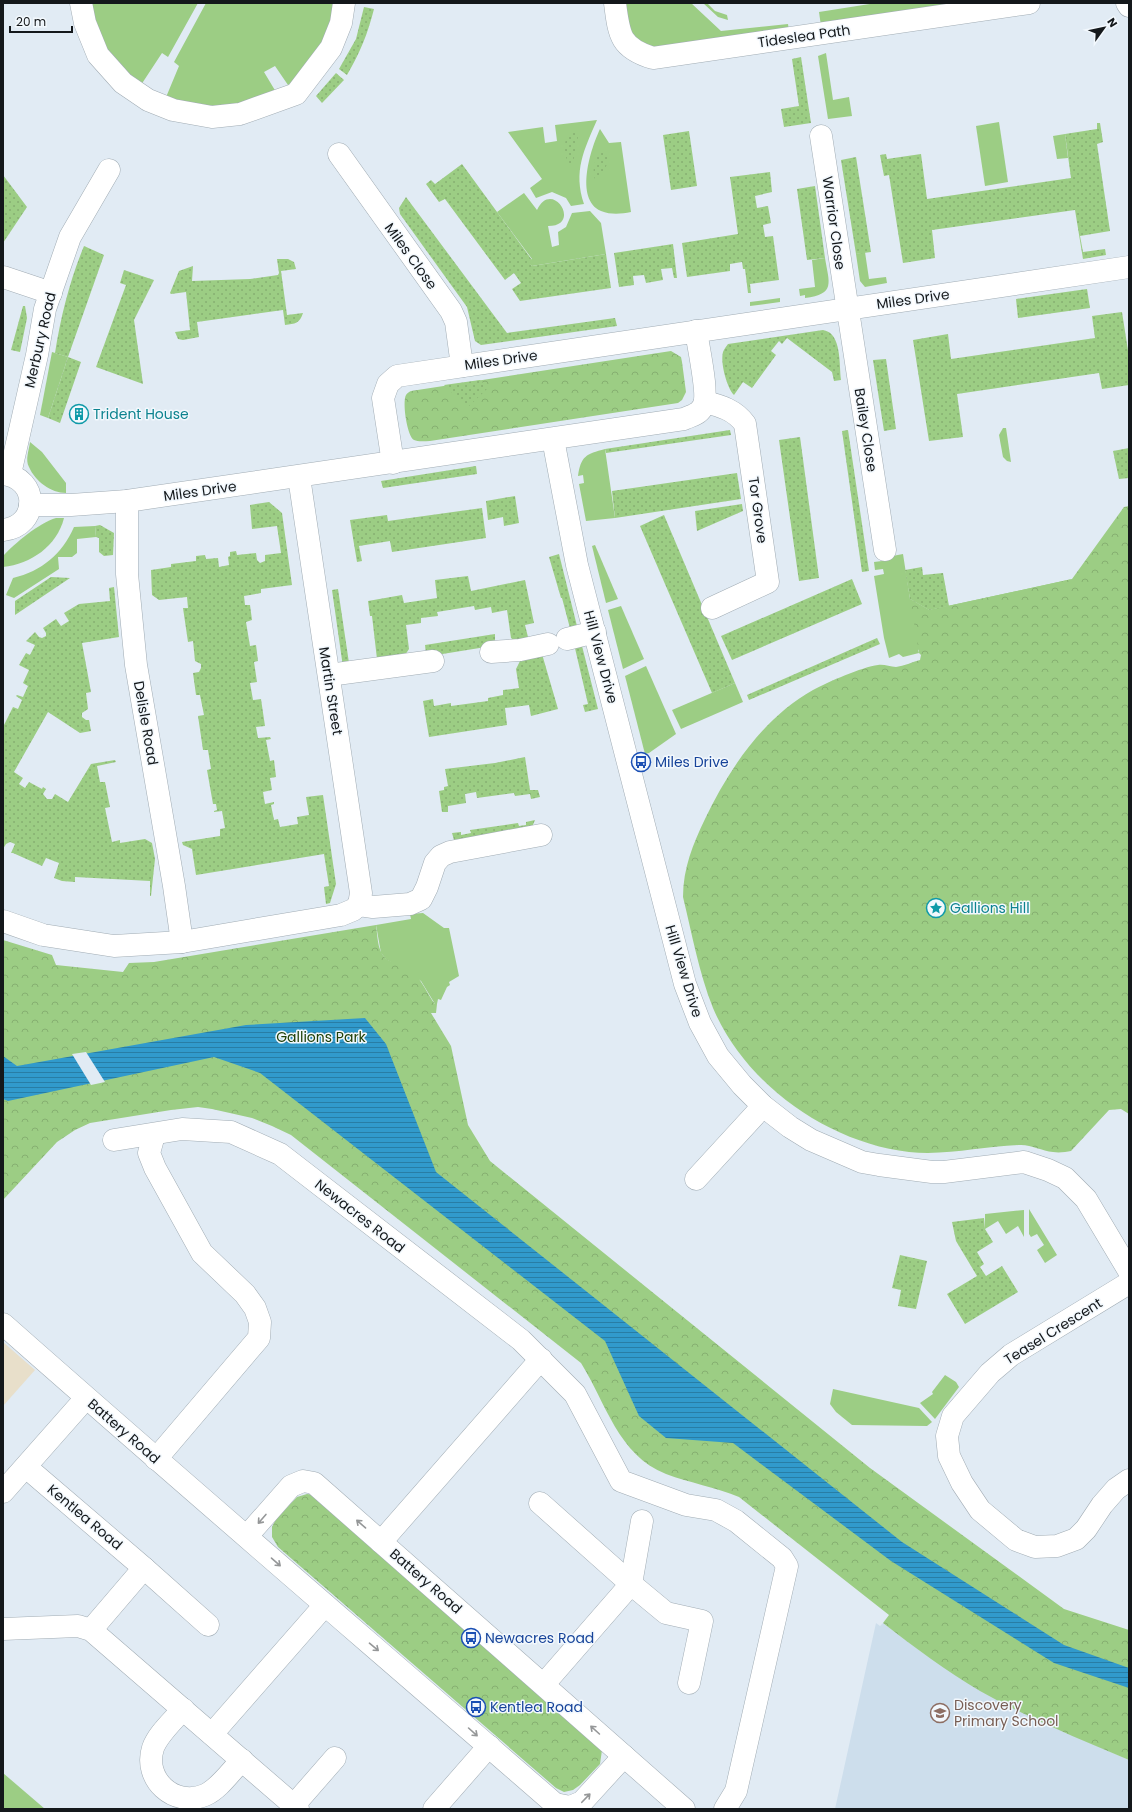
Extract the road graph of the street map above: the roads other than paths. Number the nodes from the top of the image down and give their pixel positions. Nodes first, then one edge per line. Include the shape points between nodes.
1 (81, 3) edge
2 (344, 3) edge
3 (615, 3) edge
4 (1029, 3) edge
5 (1127, 3) edge
6 (1129, 6) edge
7 (821, 136) dead end
8 (338, 154) dead end
9 (109, 170) dead end
10 (1129, 267) edge
11 (3, 277) edge
12 (50, 293) junction
13 (847, 309) junction
14 (696, 331) junction
15 (462, 366) junction
16 (705, 402) junction
17 (553, 439) junction
18 (393, 463) junction
19 (6, 474) edge
20 (299, 477) junction
21 (127, 502) junction
22 (30, 505) junction
23 (3, 530) edge
24 (885, 550) dead end
25 (712, 608) dead end
26 (595, 632) junction
27 (491, 652) dead end
28 (433, 661) dead end
29 (329, 675) junction
30 (541, 835) dead end
31 (359, 905) junction
32 (3, 921) edge
33 (182, 942) junction
34 (763, 1106) junction
35 (154, 1134) junction
36 (114, 1140) dead end
37 (696, 1179) dead end
38 (1129, 1271) edge
39 (1129, 1283) edge
40 (3, 1324) edge
41 (542, 1360) junction
42 (86, 1398) junction
43 (156, 1459) junction
44 (26, 1467) junction
45 (1129, 1480) edge
46 (3, 1492) edge
47 (540, 1503) dead end
48 (642, 1521) dead end
49 (247, 1536) junction
50 (381, 1542) junction
51 (144, 1568) junction
52 (631, 1584) junction
53 (325, 1605) junction
54 (208, 1625) dead end
55 (3, 1629) edge
56 (91, 1630) junction
57 (690, 1683) dead end
58 (544, 1684) junction
59 (183, 1709) junction
60 (212, 1734) junction
61 (489, 1746) junction
62 (624, 1756) junction
63 (336, 1758) dead end
64 (242, 1760) junction
65 (296, 1807) edge
66 (434, 1809) edge
67 (684, 1809) edge
68 (725, 1809) edge

1 - 2 street via 85,23 98,55 123,83 148,100 173,110 212,117 240,114 296,94 331,48 341,23
3 - 4 street, Tideslea Path via 621,37 636,52 653,58
5 - 6 street
7 - 13 street, Warrior Close
8 - 15 street, Miles Close via 451,311 456,322
9 - 12 street, Merbury Road via 70,237
10 - 13 street, Miles Drive
11 - 12 street
12 - 19 street, Merbury Road via 37,355
13 - 14 street, Miles Drive
13 - 24 street, Bailey Close
14 - 15 street, Miles Drive
14 - 16 street
15 - 18 street, Miles Drive via 397,376 388,384 383,398
16 - 17 street, Miles Drive via 696,414 684,419
16 - 25 street, Tor Grove via 738,415 745,424 768,582
17 - 18 street, Miles Drive
17 - 26 street, Hill View Drive via 577,565
18 - 20 street, Miles Drive
19 - 22 street via 17,477 28,489
20 - 21 street, Miles Drive
20 - 29 street, Martin Street
21 - 22 street, Miles Drive
21 - 33 street, Delisle Road via 127,574 135,660
22 - 23 street via 26,518 21,523
26 - 27 street via 520,650
26 - 34 street, Hill View Drive via 684,984 700,1023 718,1056
28 - 29 street
29 - 31 street, Martin Street via 361,892
30 - 31 street via 450,852 441,856 435,864 421,899 410,904 373,907
31 - 33 street via 341,915
32 - 33 street via 43,935 114,946
34 - 37 street
34 - 38 street, Hill View Drive via 811,1140 862,1162 932,1172 1024,1162 1048,1170 1064,1178 1086,1199
35 - 36 street, Newacres Road
35 - 41 street, Newacres Road via 182,1130 231,1132 280,1154 521,1340
35 - 43 street via 149,1153 155,1168 202,1253 245,1294 255,1308 260,1322 259,1338
39 - 45 street, Teasel Crescent via 1011,1355 990,1373 953,1416 947,1436 949,1456 962,1483 980,1510 1016,1540 1035,1547 1056,1546 1076,1539 1116,1489
40 - 42 street, Battery Road
41 - 50 street
41 - 68 street, Newacres Road via 575,1394 621,1480 686,1505 716,1510 736,1521 782,1558 787,1566 736,1791
42 - 43 street, Battery Road
42 - 44 street
43 - 49 street, Battery Road
44 - 46 street
44 - 51 street, Kentlea Road
47 - 52 street
48 - 52 street
50 -> 49 street, Battery Road via 314,1483 303,1481 291,1486
49 -> 53 street, Battery Road
50 - 58 street, Battery Road
51 - 54 street, Kentlea Road
51 - 56 street
52 - 57 street via 666,1613 702,1621
52 - 58 street
53 - 60 street
53 -> 61 street, Battery Road
55 - 56 street via 78,1626
56 - 59 street
62 -> 58 street, Battery Road
59 - 60 street
59 - 64 street via 153,1747 153,1775 161,1787 175,1796 192,1798 206,1795
60 - 64 street
61 -> 62 street, Battery Road via 555,1804 570,1807 582,1802
61 - 66 street
62 - 67 street, Battery Road
63 - 65 street
64 - 65 street

